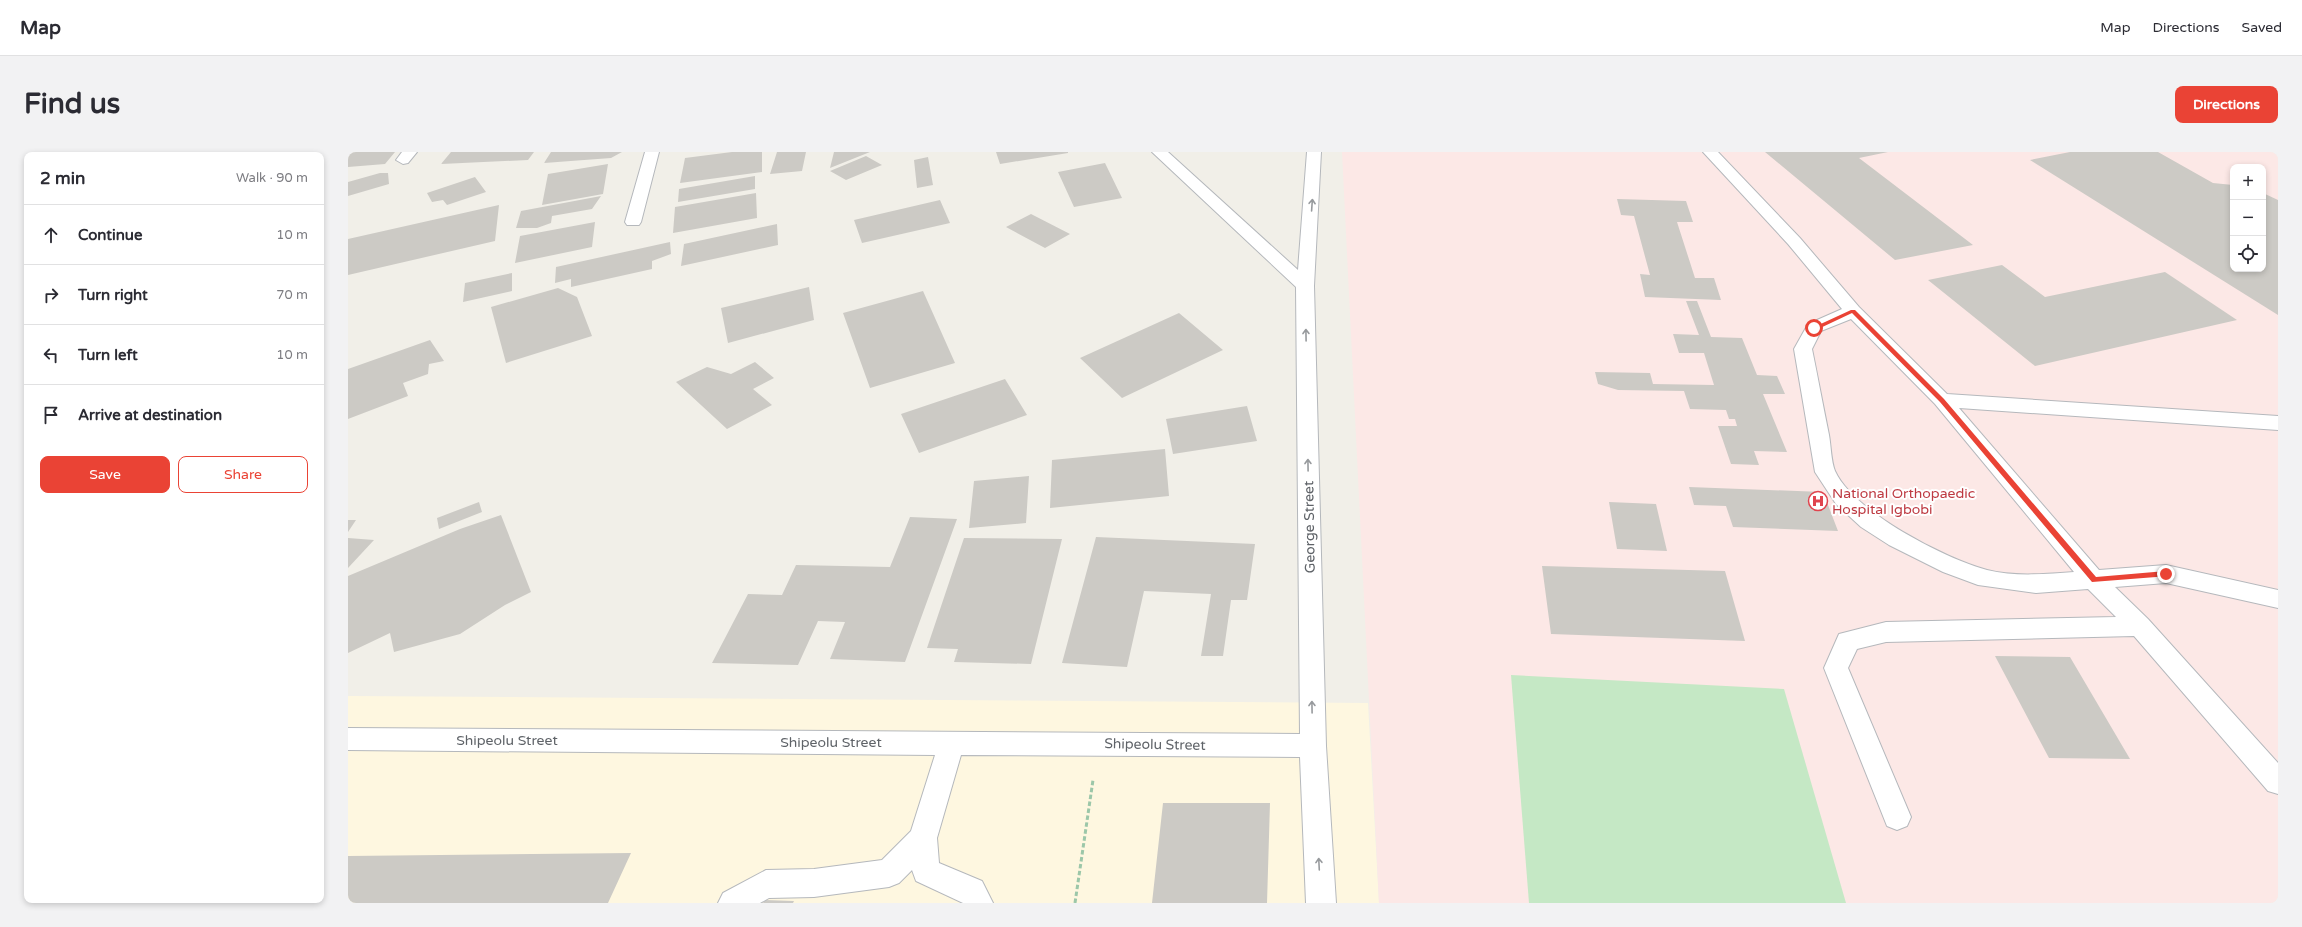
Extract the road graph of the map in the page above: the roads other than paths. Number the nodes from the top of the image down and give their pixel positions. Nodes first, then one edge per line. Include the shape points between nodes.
1 (652, 152) edge
2 (1159, 152) edge
3 (1314, 152) edge
4 (1710, 152) edge
5 (633, 222) dead end
6 (1305, 286) junction
7 (1853, 311) junction
8 (1942, 400) junction
9 (2278, 423) edge
10 (2094, 580) junction
11 (2278, 599) edge
12 (2140, 626) junction
13 (348, 739) edge
14 (952, 742) junction
15 (1313, 746) junction
16 (2278, 782) edge
17 (1898, 818) dead end
18 (923, 838) junction
19 (733, 903) edge
20 (978, 903) edge
21 (1321, 903) edge

1 - 5 street
2 - 6 street
6 -> 3 street, George Street
4 - 7 street via 1794,241
15 -> 6 street, George Street
7 - 8 street
7 - 10 street via 1814,328 1803,349 1826,472 1844,499 1869,521 1897,539 1951,566 1986,579 2036,584
8 - 9 street
8 - 10 street
10 - 11 street via 2166,574
10 - 12 street
12 - 16 street
12 - 17 street via 1886,632 1848,641 1836,668
13 - 14 street, Shipeolu Street
14 - 15 street, Shipeolu Street
14 - 18 street
21 -> 15 street, George Street
18 - 19 street via 890,873 814,883 766,884
18 - 20 street via 926,871 972,891

